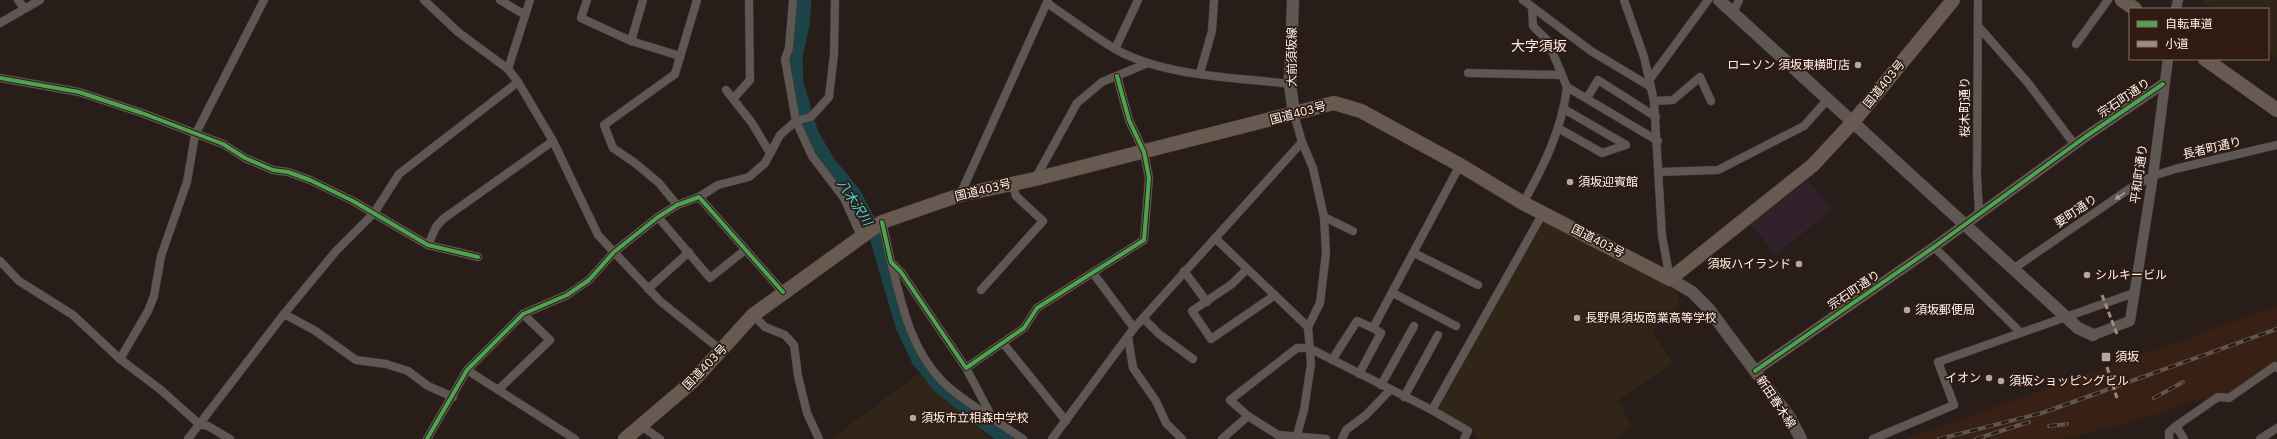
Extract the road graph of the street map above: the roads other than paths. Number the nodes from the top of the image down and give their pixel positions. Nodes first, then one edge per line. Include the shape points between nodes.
1 (18, 0) edge
2 (40, 0) edge
3 (264, 0) edge
4 (424, 0) edge
5 (500, 0) edge
6 (530, 0) edge
7 (587, 0) edge
8 (643, 0) edge
9 (697, 0) edge
10 (749, 0) edge
11 (793, 0) edge
12 (835, 0) edge
13 (1138, 0) edge
14 (1214, 0) edge
15 (1293, 0) edge
16 (1523, 0) edge
17 (1624, 0) edge
18 (1708, 0) edge
19 (1719, 0) edge
20 (1739, 0) edge
21 (1953, 0) edge
22 (1978, 0) edge
23 (2108, 0) edge
24 (2122, 0) edge
25 (1048, 1) edge
26 (1532, 7) junction
27 (24, 8) junction
28 (2134, 8) edge
29 (1733, 13) junction
30 (525, 15) junction
31 (0, 23) edge
32 (1978, 26) junction
33 (631, 40) junction
34 (2076, 44) dead end
35 (1115, 49) junction
36 (680, 56) junction
37 (2168, 60) edge
38 (2206, 60) edge
39 (1148, 62) junction
40 (508, 69) junction
41 (1200, 73) junction
42 (1468, 73) dead end
43 (1562, 75) junction
44 (1117, 76) junction
45 (0, 78) edge
46 (518, 82) junction
47 (1650, 83) junction
48 (1290, 84) junction
49 (2163, 84) junction
50 (1567, 87) junction
51 (726, 90) dead end
52 (733, 98) junction
53 (1587, 98) junction
54 (1828, 99) junction
55 (1711, 101) dead end
56 (1654, 102) junction
57 (1564, 109) junction
58 (2277, 110) edge
59 (1294, 114) junction
60 (1656, 117) junction
61 (796, 121) junction
62 (1853, 122) junction
63 (1558, 128) junction
64 (195, 135) junction
65 (553, 141) junction
66 (1658, 141) junction
67 (1302, 142) junction
68 (2074, 144) junction
69 (2277, 145) edge
70 (1144, 152) junction
71 (770, 153) junction
72 (1460, 165) junction
73 (1659, 172) junction
74 (2153, 176) junction
75 (1035, 179) junction
76 (1012, 182) junction
77 (960, 195) junction
78 (699, 197) junction
79 (1523, 203) junction
80 (677, 205) junction
81 (374, 213) junction
82 (1543, 213) junction
83 (1979, 213) junction
84 (658, 217) junction
85 (1324, 217) junction
86 (882, 222) junction
87 (1964, 226) junction
88 (1353, 231) dead end
89 (862, 236) junction
90 (1215, 238) junction
91 (428, 245) junction
92 (1934, 247) junction
93 (746, 250) junction
94 (614, 252) junction
95 (689, 252) junction
96 (1414, 253) junction
97 (478, 257) dead end
98 (0, 261) edge
99 (891, 262) junction
100 (1247, 269) junction
101 (2013, 269) junction
102 (1184, 271) junction
103 (1093, 273) junction
104 (1670, 279) junction
105 (1478, 285) dead end
106 (648, 289) junction
107 (981, 290) dead end
108 (782, 292) junction
109 (1393, 293) junction
110 (2134, 293) junction
111 (1275, 295) junction
112 (1206, 302) junction
113 (284, 314) junction
114 (523, 314) junction
115 (753, 315) junction
116 (2064, 316) junction
117 (1144, 319) junction
118 (1414, 326) dead end
119 (1456, 326) dead end
120 (1308, 327) junction
121 (1134, 328) junction
122 (1373, 328) junction
123 (2020, 332) junction
124 (1438, 335) dead end
125 (2093, 335) joint
126 (1128, 337) junction
127 (1004, 342) junction
128 (1309, 348) junction
129 (721, 350) junction
130 (120, 359) junction
131 (1193, 359) dead end
132 (1332, 360) junction
133 (966, 368) junction
134 (2277, 368) edge
135 (467, 370) junction
136 (1755, 370) junction
137 (1359, 374) junction
138 (1381, 385) junction
139 (498, 390) junction
140 (1390, 390) junction
141 (452, 397) junction
142 (1404, 397) junction
143 (1432, 410) junction
144 (1248, 416) junction
145 (993, 419) junction
146 (1066, 421) junction
147 (199, 424) junction
148 (641, 426) junction
149 (2176, 426) junction
150 (2277, 428) edge
151 (1297, 437) edge
152 (188, 439) edge
153 (230, 439) edge
154 (427, 439) edge
155 (575, 439) edge
156 (625, 439) edge
157 (660, 439) edge
158 (819, 439) edge
159 (1023, 439) edge
160 (1052, 439) edge
161 (1182, 439) edge
162 (1222, 439) edge
163 (1326, 439) edge
164 (1342, 439) edge
165 (1464, 439) edge
166 (1800, 439) edge
167 (1873, 439) edge
168 (2169, 439) edge
169 (2184, 439) edge
170 (2260, 439) edge

1 - 27 street
2 - 27 street
3 - 64 street
4 - 40 street via 458,32
5 - 30 street
6 - 30 street
7 - 33 street via 581,18
8 - 33 street
9 - 36 street
10 - 52 street via 750,80
11 - 61 street via 789,48 785,59
12 - 61 street via 834,54 829,97 811,117
13 - 35 street
14 - 41 street via 1212,31
15 - 48 main road, 大前須坂線
16 - 26 street
17 - 47 street via 1644,57
18 - 47 street
19 - 29 main road
20 - 29 street
21 - 62 highway, 国道403号
22 - 32 street, 桜木町通り
23 - 34 street
24 - 28 highway
25 - 35 street
25 - 77 street
26 - 43 street via 1533,26 1548,41
26 - 47 street via 1591,51
27 - 31 street
29 - 54 main road
30 - 40 street
32 - 68 street via 2028,83
32 - 83 street, 桜木町通り
33 - 36 street
35 - 39 street
36 - 80 street via 675,74 604,125 613,148 659,183
37 - 49 street, 平和町通り
38 - 58 highway
39 - 41 street
39 - 44 street
40 - 46 street
41 - 48 street
42 - 43 street
43 - 50 street
44 - 70 street via 1128,120
44 - 75 street via 1102,82 1077,103
45 - 64 street via 79,92 142,113
46 - 65 street
46 - 81 street via 399,174
47 - 56 street
48 - 59 main road, 大前須坂線
49 - 68 street, 宗石町通り
49 - 74 street, 平和町通り
50 - 53 street
50 - 57 street
51 - 52 street
52 - 71 street
53 - 60 street via 1598,80
53 - 66 street
54 - 62 main road
54 - 73 street via 1804,126 1718,170
55 - 56 street via 1700,77 1673,100
56 - 60 street
57 - 63 street
57 - 63 street via 1626,144 1602,153
59 - 67 street
59 - 70 highway, 国道403号
59 - 72 highway, 国道403号 via 1334,103 1360,111
60 - 66 street
61 - 71 street via 780,135
61 - 89 street via 812,156 844,198
62 - 87 main road
62 - 104 highway, 国道403号 via 1814,165
63 - 79 street via 1541,172
64 - 81 street via 223,144 245,158 273,170 310,180
64 - 130 street via 188,182 161,256 154,296
65 - 91 street via 443,219 436,227
65 - 94 street via 598,235
66 - 73 street
67 - 85 street via 1313,168
67 - 90 street
68 - 83 street, 宗石町通り
69 - 74 street, 長者町通り
70 - 75 highway, 国道403号
70 - 103 street via 1149,178 1144,240
71 - 78 street via 765,163 749,176 718,185
72 - 79 highway, 国道403号
72 - 96 street
73 - 104 street via 1662,236
74 -> 101 street, 要町通り via 2129,189
74 - 110 street, 平和町通り
75 - 76 highway, 国道403号
76 - 77 highway, 国道403号
76 - 107 street via 1016,196 1043,221
77 - 86 highway, 国道403号
78 - 80 street
78 - 93 street
79 - 82 highway, 国道403号
80 - 84 street
81 - 91 street
81 - 113 street via 336,251
82 - 104 highway, 国道403号
82 - 143 street
83 - 87 street, 宗石町通り
84 - 94 street
84 - 95 street
85 - 88 street
85 - 120 street via 1326,253 1320,303
86 - 89 highway, 国道403号
86 - 99 street
87 - 92 street, 宗石町通り
87 - 101 main road
89 - 108 highway, 国道403号
90 - 100 street
90 - 102 street
91 - 97 street
92 - 123 street
92 - 136 street, 宗石町通り
93 - 95 street via 710,278
93 - 108 street
94 - 106 street
94 - 114 street via 589,280 567,295
95 - 106 street
96 - 105 street
96 - 109 street
98 - 130 street via 19,281 73,315
99 - 133 street via 901,272
99 - 145 street via 907,324 924,359 942,381
100 - 111 street
100 - 112 street via 1232,284
101 - 116 main road
102 - 112 street
102 - 117 street
103 - 121 street
103 - 127 street via 1037,308 1024,328
104 - 136 main road, 新田春木線 via 1692,292 1708,308
106 - 129 street
108 - 115 highway, 国道403号
109 - 119 street
109 - 122 street
110 - 116 street
110 - 125 street, 平和町通り via 2130,321
111 - 112 street via 1211,339 1192,311
111 - 120 street
113 - 141 street via 314,330 356,360 386,364 408,371 428,386
113 - 147 street
114 - 135 street
114 - 139 street via 550,340
115 - 129 highway, 国道403号
115 - 158 street via 765,327 785,335 794,345 807,413
116 - 123 street
116 - 125 main road via 2078,328
117 - 121 street
117 - 131 street via 1159,334
118 - 138 street
120 - 128 street
121 - 126 street
122 - 132 street via 1357,320
122 - 137 street via 1381,333
123 - 167 street via 1938,362 1954,405
124 - 142 street
126 - 146 street
126 - 161 street via 1133,368 1156,401 1166,423
127 - 133 street
127 - 146 street
128 - 132 street
128 - 144 street via 1296,348 1230,400
128 - 151 street via 1311,364
129 - 148 highway, 国道403号 via 692,382
130 - 147 street via 161,390
132 - 137 street
133 - 145 street
134 - 149 street via 2275,366 2229,398 2218,398
135 - 139 street
135 - 141 street
136 - 166 main road, 新田春木線 via 1790,418
137 - 138 street
138 - 140 street
139 - 155 street
140 - 142 street
140 - 164 street via 1366,415 1346,430
141 - 154 street
142 - 143 street
143 - 165 street via 1468,431
144 - 151 street via 1278,435
144 - 162 street
145 - 159 street
146 - 160 street
147 - 152 street
147 - 153 street via 208,426
148 - 156 highway, 国道403号
148 - 157 street
149 - 168 street via 2169,432
149 - 169 street
150 - 170 street
151 - 163 street

